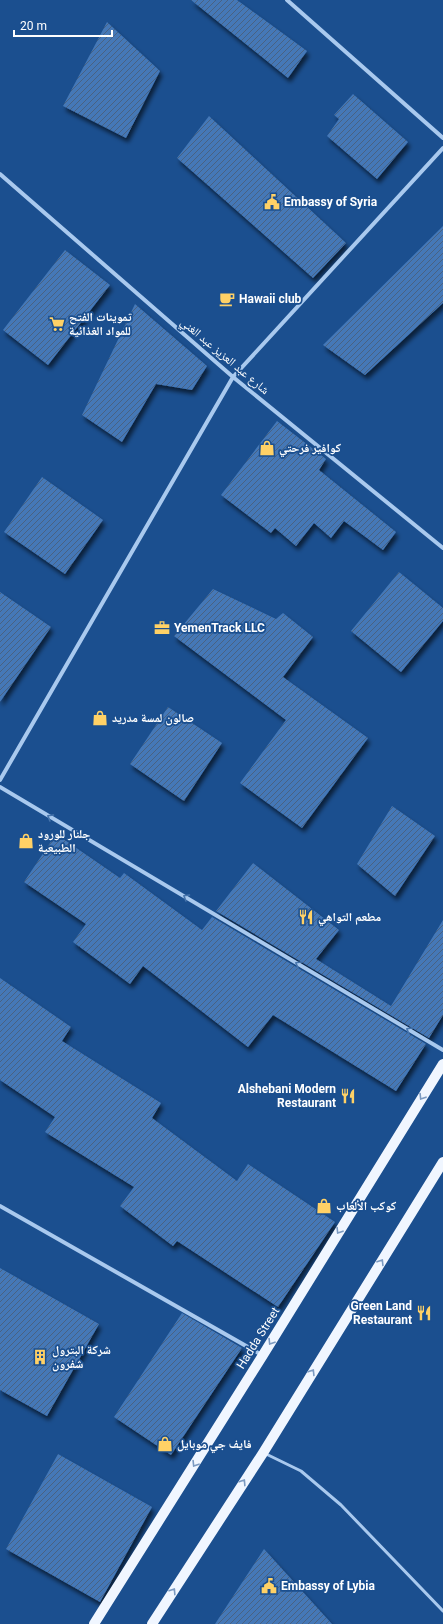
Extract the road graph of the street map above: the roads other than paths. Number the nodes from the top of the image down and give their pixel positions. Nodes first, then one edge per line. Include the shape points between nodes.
1 (287, 0) edge
2 (443, 138) edge
3 (443, 148) edge
4 (0, 174) edge
5 (233, 377) junction
6 (443, 548) edge
7 (0, 780) edge
8 (0, 787) edge
9 (443, 1050) edge
10 (443, 1064) edge
11 (443, 1162) edge
12 (0, 1206) edge
13 (263, 1355) junction
14 (262, 1452) junction
15 (443, 1611) edge
16 (94, 1624) edge
17 (152, 1624) edge

1 - 2 street
3 - 5 street
4 - 5 street, شارع عبد العزيز عبد الغني
5 - 6 street, شارع عبد العزيز عبد الغني
5 - 7 street
9 -> 8 street
10 -> 13 main road, Hadda Street
14 -> 11 main road
12 - 13 street
13 -> 16 main road, Hadda Street
14 - 15 lane via 301,1471 341,1505
17 -> 14 main road

